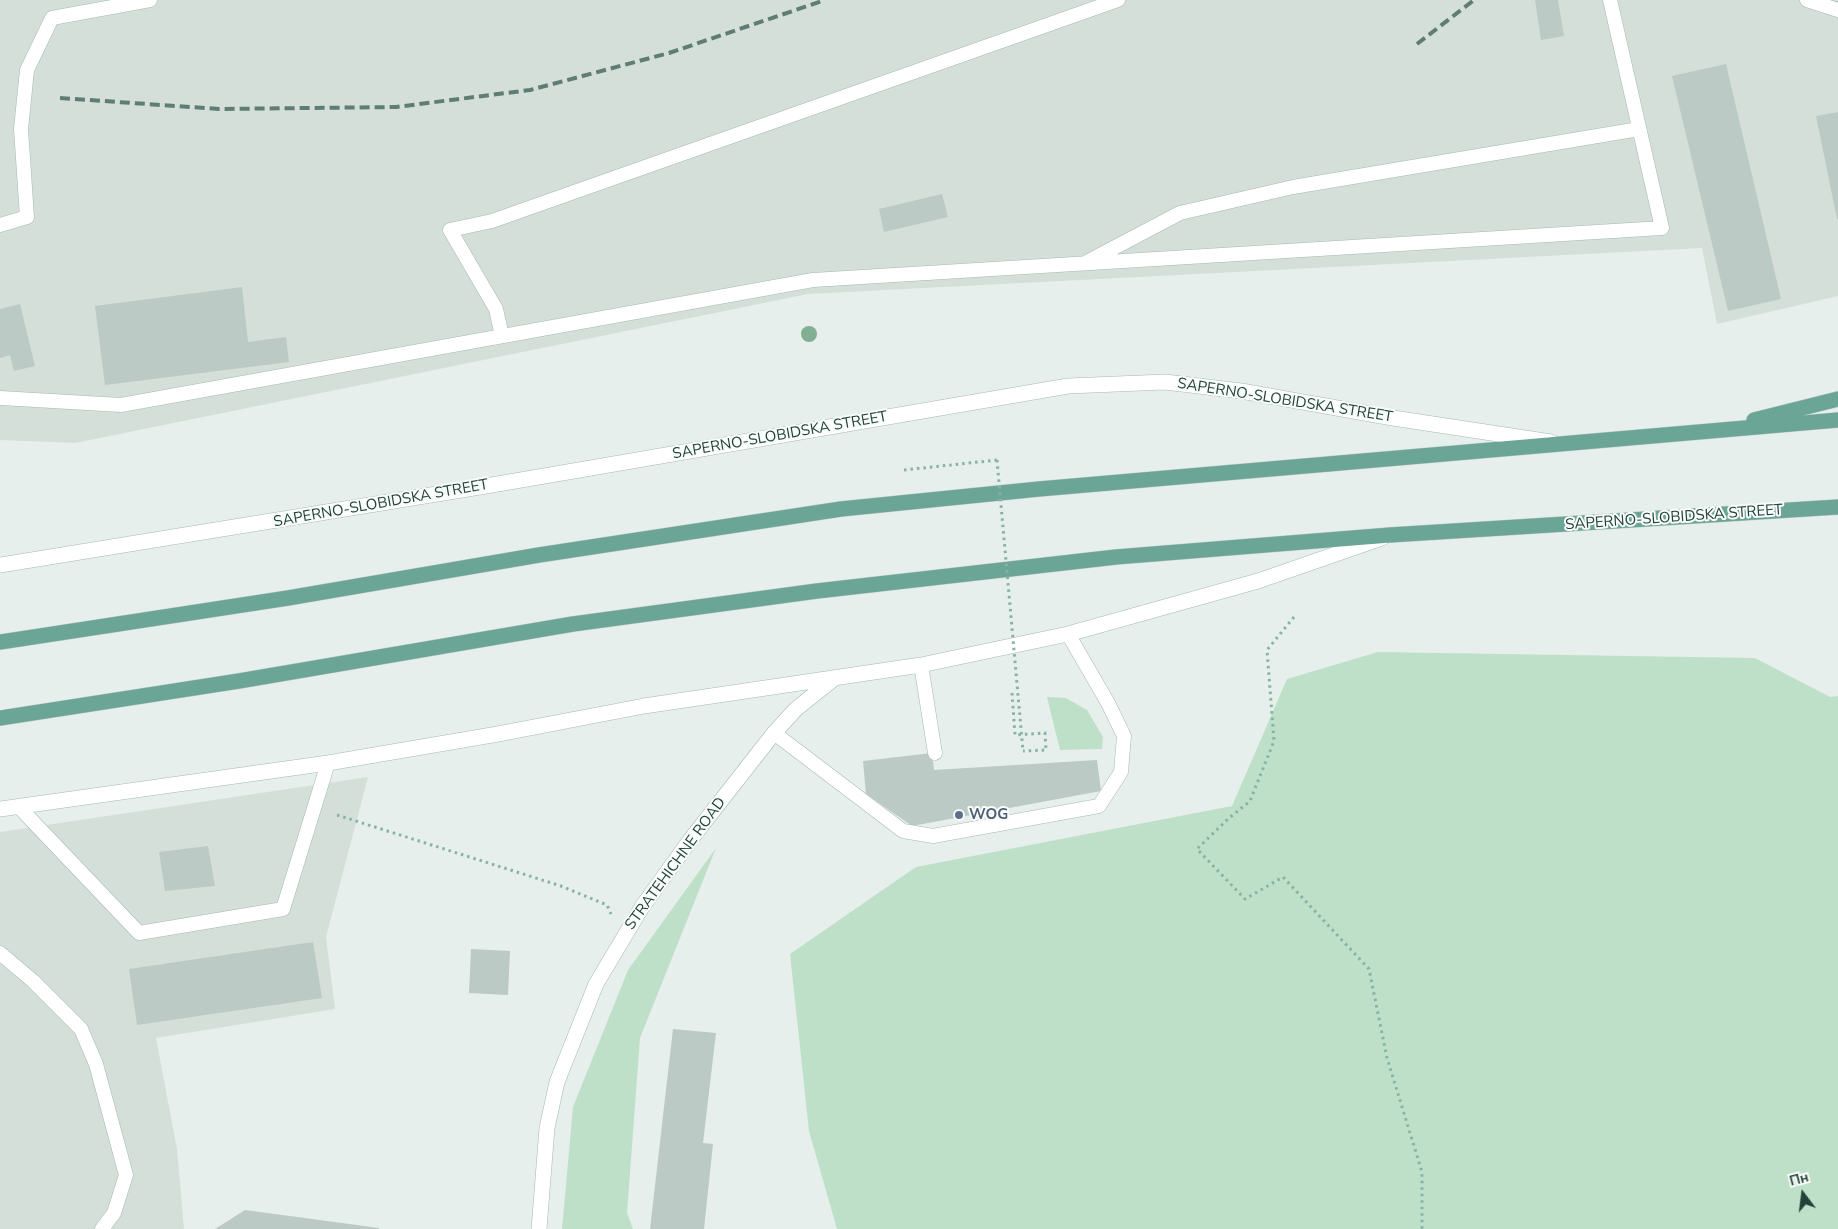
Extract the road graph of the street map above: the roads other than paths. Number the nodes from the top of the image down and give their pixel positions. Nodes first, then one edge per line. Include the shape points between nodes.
1 (150, 0) edge
2 (1118, 0) edge
3 (1610, 0) edge
4 (1807, 0) edge
5 (1838, 10) edge
6 (1639, 129) junction
7 (0, 225) edge
8 (1084, 264) junction
9 (502, 336) junction
10 (0, 398) edge
11 (1838, 399) edge
12 (1838, 420) edge
13 (1709, 431) junction
14 (1562, 443) junction
15 (1838, 507) edge
16 (1390, 535) junction
17 (0, 565) edge
18 (1068, 634) junction
19 (0, 642) edge
20 (921, 666) junction
21 (836, 677) junction
22 (0, 718) edge
23 (774, 733) junction
24 (935, 753) dead end
25 (328, 762) junction
26 (18, 807) junction
27 (0, 810) edge
28 (0, 953) edge
29 (102, 1229) edge
30 (539, 1229) edge

1 - 7 lane via 52,18 27,70 21,129 27,217
2 - 9 lane via 492,221 450,230 496,309
3 - 6 lane
4 - 5 lane
6 - 8 lane via 1293,187 1180,213
6 - 8 lane via 1662,228
8 - 9 lane via 813,280
9 - 10 lane via 121,405
11 - 13 main road
12 - 13 main road, SAPERNO-SLOBIDSKA STREET
13 - 14 main road, SAPERNO-SLOBIDSKA STREET
14 - 17 street, SAPERNO-SLOBIDSKA STREET via 1165,382 1068,386 467,490
14 - 19 main road, SAPERNO-SLOBIDSKA STREET via 1039,489 841,510
15 - 16 main road, SAPERNO-SLOBIDSKA STREET
16 - 18 street, SAPERNO-SLOBIDSKA STREET via 1258,581
16 - 22 main road, SAPERNO-SLOBIDSKA STREET via 1116,557 817,590 573,624
18 - 20 street, SAPERNO-SLOBIDSKA STREET
18 - 23 lane via 1124,736 1121,772 1099,806 933,836 903,830 870,801
20 - 21 street, SAPERNO-SLOBIDSKA STREET
20 - 24 lane
21 - 23 street, STRATEHICHNE ROAD via 796,709
21 - 25 street, SAPERNO-SLOBIDSKA STREET via 644,706
23 - 30 street, STRATEHICHNE ROAD via 642,907 596,984 557,1082 547,1128
25 - 26 street, SAPERNO-SLOBIDSKA STREET
25 - 26 lane via 283,909 139,932
26 - 27 street, SAPERNO-SLOBIDSKA STREET
28 - 29 lane via 81,1029 96,1064 126,1175 114,1213

